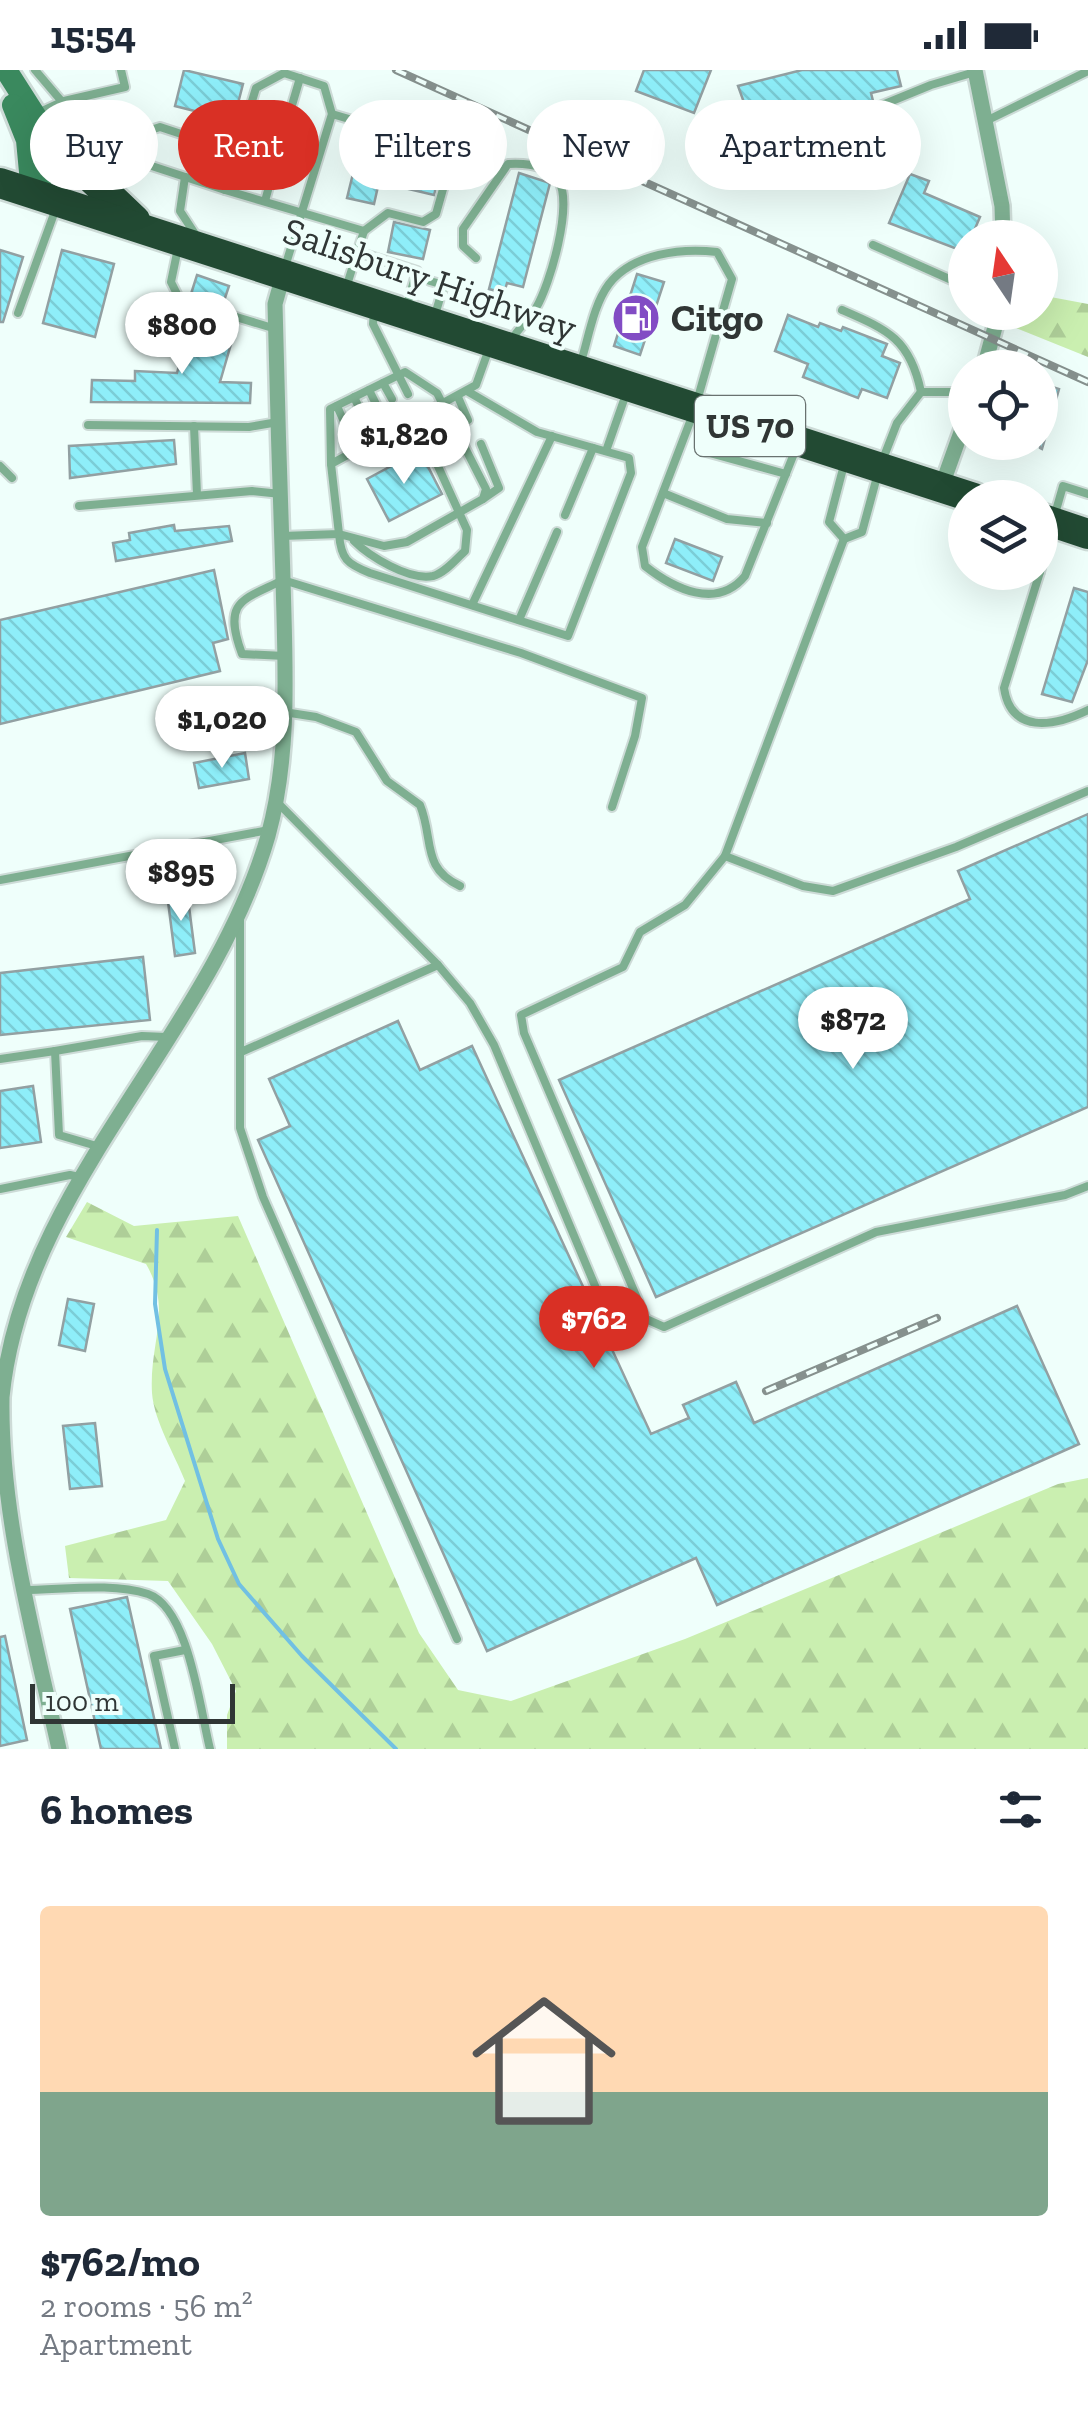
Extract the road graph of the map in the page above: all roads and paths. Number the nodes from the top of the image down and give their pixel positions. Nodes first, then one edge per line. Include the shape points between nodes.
1 (6, 70) edge
2 (36, 70) edge
3 (122, 70) edge
4 (975, 71) edge
5 (1088, 71) edge
6 (300, 78) junction
7 (0, 80) edge
8 (63, 100) edge
9 (68, 100) edge
10 (252, 100) edge
11 (294, 100) edge
12 (892, 100) edge
13 (30, 108) edge
14 (332, 114) junction
15 (986, 121) junction
16 (0, 183) edge
17 (46, 190) edge
18 (106, 190) edge
19 (179, 190) edge
20 (225, 190) edge
21 (268, 190) edge
22 (45, 198) junction
23 (265, 201) junction
24 (301, 212) junction
25 (1002, 220) edge
26 (145, 228) junction
27 (364, 231) junction
28 (191, 242) junction
29 (873, 245) dead end
30 (358, 252) junction
31 (476, 258) dead end
32 (284, 272) junction
33 (948, 278) edge
34 (430, 281) dead end
35 (345, 293) junction
36 (375, 303) junction
37 (842, 310) dead end
38 (18, 313) dead end
39 (418, 318) junction
40 (276, 329) junction
41 (500, 345) junction
42 (578, 371) junction
43 (398, 376) junction
44 (383, 382) junction
45 (628, 387) junction
46 (369, 390) junction
47 (467, 391) junction
48 (921, 392) junction
49 (948, 392) edge
50 (408, 394) dead end
51 (354, 398) junction
52 (458, 398) junction
53 (392, 399) dead end
54 (336, 406) junction
55 (377, 406) dead end
56 (445, 406) junction
57 (707, 412) junction
58 (362, 414) dead end
59 (418, 416) junction
60 (468, 420) dead end
61 (278, 422) junction
62 (346, 424) dead end
63 (387, 424) dead end
64 (88, 425) dead end
65 (194, 426) junction
66 (391, 433) junction
67 (552, 436) junction
68 (798, 442) junction
69 (481, 444) dead end
70 (683, 444) junction
71 (593, 448) junction
72 (606, 451) junction
73 (706, 452) junction
74 (846, 457) junction
75 (952, 460) edge
76 (331, 464) junction
77 (0, 466) edge
78 (880, 468) junction
79 (786, 474) junction
80 (12, 478) dead end
81 (942, 488) junction
82 (948, 490) edge
83 (280, 494) junction
84 (663, 494) junction
85 (1088, 494) edge
86 (196, 495) junction
87 (484, 499) junction
88 (79, 506) dead end
89 (459, 513) junction
90 (564, 514) dead end
91 (767, 523) junction
92 (1070, 524) edge
93 (557, 532) dead end
94 (339, 534) junction
95 (282, 536) junction
96 (350, 538) junction
97 (844, 539) junction
98 (283, 580) junction
99 (1034, 590) edge
100 (472, 606) junction
101 (520, 620) junction
102 (285, 656) junction
103 (1088, 710) edge
104 (284, 712) junction
105 (1088, 791) edge
106 (275, 800) junction
107 (612, 806) dead end
108 (269, 830) junction
109 (724, 856) junction
110 (0, 880) edge
111 (460, 886) dead end
112 (240, 915) junction
113 (438, 966) junction
114 (172, 1037) junction
115 (56, 1050) junction
116 (241, 1052) junction
117 (0, 1059) edge
118 (103, 1147) junction
119 (84, 1178) junction
120 (1088, 1186) edge
121 (0, 1189) edge
122 (619, 1343) dead end
123 (0, 1455) edge
124 (23, 1590) junction
125 (457, 1639) dead end
126 (186, 1650) junction
127 (59, 1749) edge
128 (175, 1749) edge
129 (210, 1749) edge

1 - 13 street
2 - 8 lane
3 - 9 lane via 125,87
4 - 12 lane
4 - 15 street
5 - 15 lane
6 - 10 lane via 284,72 256,88
6 - 11 lane
6 - 14 lane via 324,86
7 - 22 street via 23,124
14 - 24 lane
14 - 27 lane via 454,150 436,214 423,222 388,213
15 - 25 street
16 - 22 highway, US 70
17 - 22 street
18 - 26 highway
19 - 28 lane
20 - 23 lane
21 - 23 lane
22 - 26 highway, Salisbury Highway / US 70
22 - 38 lane
23 - 24 lane
24 - 27 lane
24 - 32 lane
26 - 28 highway, Salisbury Highway / US 70
27 - 30 lane
28 - 32 highway, Salisbury Highway / US 70
28 - 40 lane via 171,282 180,300
29 - 33 lane
30 - 35 lane
30 - 39 lane via 417,271
31 - 41 lane via 463,246 464,229 508,164 529,163 557,177 566,196 556,254 537,307
32 - 35 highway, Salisbury Highway / US 70
32 - 40 street
34 - 39 lane via 444,286
35 - 36 highway, Salisbury Highway / US 70
36 - 39 highway, Salisbury Highway / US 70
36 - 43 lane via 374,324
37 - 48 lane via 907,348
39 - 41 highway, Salisbury Highway / US 70
40 - 61 street
41 - 42 highway, Salisbury Highway / US 70
41 - 47 lane
42 - 45 highway, Salisbury Highway / US 70
42 - 57 lane via 610,284 643,260 686,248 717,252 732,279
43 - 44 lane
43 - 50 lane
43 - 56 lane via 406,372 438,392
44 - 46 lane
44 - 53 lane
45 - 57 highway, Salisbury Highway / US 70
45 - 72 lane
46 - 51 lane
46 - 55 lane
47 - 52 lane
47 - 67 lane
48 - 49 lane
48 - 78 lane via 897,423
51 - 54 lane
51 - 58 lane
52 - 56 lane
52 - 60 lane
54 - 62 lane
54 - 76 lane via 330,410
56 - 59 lane
56 - 87 lane via 486,489
57 - 68 highway, Salisbury Highway / US 70
57 - 70 lane
57 - 73 lane
59 - 66 lane
59 - 89 lane
61 - 65 lane
61 - 83 street
63 - 66 lane
64 - 65 lane
65 - 86 lane
66 - 76 lane
67 - 71 lane
67 - 100 lane
68 - 74 highway, Salisbury Highway / US 70
68 - 79 lane
69 - 87 lane via 499,480
70 - 73 lane
70 - 84 lane
71 - 72 lane
71 - 90 lane
72 - 101 lane via 629,458 631,473 568,636
73 - 79 lane
74 - 78 highway, Salisbury Highway / US 70
74 - 97 lane via 829,522
75 - 81 street
76 - 94 lane
77 - 80 lane
78 - 81 highway, Salisbury Highway / US 70
78 - 97 lane via 862,532
79 - 91 lane
81 - 82 highway, Salisbury Highway / US 70
83 - 86 lane
83 - 95 street
84 - 91 lane via 727,519
84 - 91 lane via 642,547 645,566 667,584 706,596 735,588
85 - 92 lane via 1063,486
86 - 88 lane
87 - 89 lane
89 - 96 lane via 407,542 384,546
89 - 96 lane via 468,543 432,576 373,560
93 - 101 lane
94 - 95 lane
94 - 96 lane
94 - 100 lane via 340,555 348,564
95 - 98 street
97 - 109 lane
98 - 102 street
98 - 102 lane via 245,595 235,636 242,654
98 - 107 lane via 642,698
99 - 103 lane via 1004,688 1007,706 1019,720 1035,724
100 - 101 lane
102 - 104 street
104 - 106 street
104 - 111 lane via 356,732 387,781 420,805 430,862
105 - 109 lane via 833,891
106 - 108 street
106 - 113 lane
108 - 110 lane
108 - 112 street
109 - 120 lane via 685,905 640,932 623,967 521,1015 646,1319 664,1327 876,1232
112 - 114 street
112 - 116 lane
113 - 116 lane
113 - 122 lane via 494,1045
114 - 115 lane
114 - 118 street
115 - 117 lane
115 - 118 lane via 59,1135
116 - 125 lane via 240,1128 263,1197
118 - 119 street
119 - 121 lane
119 - 123 street via 34,1267 13,1331
123 - 124 street
124 - 126 lane via 150,1595 172,1611
124 - 127 street
126 - 128 lane via 154,1656
126 - 129 lane

